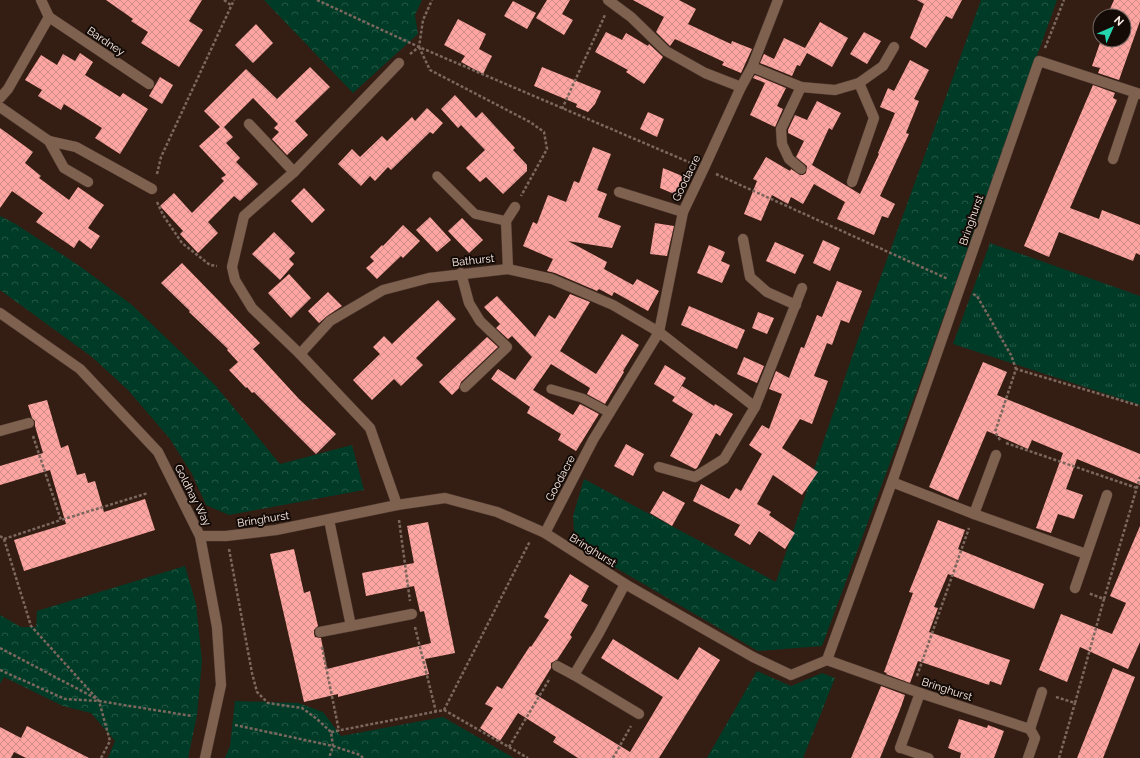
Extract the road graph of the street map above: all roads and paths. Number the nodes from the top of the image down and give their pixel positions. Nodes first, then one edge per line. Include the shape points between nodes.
1 (41, 0) edge
2 (224, 0) edge
3 (234, 0) edge
4 (317, 0) edge
5 (432, 0) edge
6 (778, 0) edge
7 (1064, 0) edge
8 (609, 1) edge
9 (231, 5) junction
10 (49, 17) junction
11 (419, 47) junction
12 (894, 47) dead end
13 (1039, 61) junction
14 (399, 63) joint
15 (752, 67) junction
16 (859, 83) junction
17 (149, 84) dead end
18 (4, 86) edge
19 (801, 86) junction
20 (741, 87) junction
21 (1138, 94) edge
22 (0, 98) edge
23 (0, 107) edge
24 (562, 108) junction
25 (249, 124) dead end
26 (48, 141) junction
27 (1112, 160) dead end
28 (704, 168) junction
29 (801, 168) dead end
30 (294, 172) junction
31 (437, 176) dead end
32 (88, 182) dead end
33 (852, 182) dead end
34 (152, 190) junction
35 (619, 192) dead end
36 (515, 207) joint
37 (683, 212) junction
38 (506, 221) junction
39 (743, 239) dead end
40 (232, 267) junction
41 (508, 269) junction
42 (460, 273) junction
43 (961, 285) junction
44 (802, 288) dead end
45 (796, 305) junction
46 (0, 313) edge
47 (659, 332) junction
48 (300, 354) junction
49 (1016, 369) junction
50 (465, 387) dead end
51 (551, 389) dead end
52 (1140, 406) edge
53 (756, 407) junction
54 (610, 413) junction
55 (29, 423) joint
56 (0, 431) edge
57 (996, 455) dead end
58 (659, 467) dead end
59 (1140, 477) edge
60 (892, 482) junction
61 (1137, 488) junction
62 (148, 493) dead end
63 (1107, 495) dead end
64 (397, 505) junction
65 (974, 514) junction
66 (61, 520) junction
67 (329, 520) junction
68 (541, 531) junction
69 (0, 536) edge
70 (200, 536) junction
71 (226, 536) junction
72 (4, 539) junction
73 (1086, 554) junction
74 (626, 584) junction
75 (1075, 588) joint
76 (1104, 599) junction
77 (412, 614) dead end
78 (351, 626) junction
79 (320, 632) joint
80 (0, 648) edge
81 (827, 660) junction
82 (557, 666) joint
83 (0, 671) edge
84 (574, 675) junction
85 (916, 692) junction
86 (1042, 692) joint
87 (99, 701) junction
88 (1075, 703) junction
89 (444, 710) junction
90 (639, 714) joint
91 (192, 716) dead end
92 (235, 725) dead end
93 (1030, 729) junction
94 (339, 731) junction
95 (331, 732) junction
96 (333, 746) junction
97 (510, 747) junction
98 (900, 748) joint
99 (101, 758) edge
100 (205, 758) edge
101 (330, 758) edge
102 (363, 758) edge
103 (528, 758) edge
104 (613, 758) edge
105 (929, 758) edge
106 (1028, 758) edge
107 (1059, 758) edge

1 - 10 street
2 - 9 path
3 - 9 path
4 - 11 path
5 - 11 path via 423,20
6 - 15 street, Goodacre
7 - 13 path
8 - 20 street via 631,17 666,51 705,73
8 - 24 path
9 - 34 path via 162,157
10 - 17 street, Bardney
10 - 18 street
11 - 14 path
11 - 24 path
11 - 36 path via 430,70 530,122 544,132 547,149
12 - 16 street via 883,66
13 - 21 street
13 - 43 street, Bringhurst
14 - 30 street
15 - 19 street
15 - 20 street, Goodacre
16 - 19 street via 835,90
16 - 33 street via 874,118
18 - 22 street
19 - 29 street via 781,129 782,144 789,159
20 - 28 street, Goodacre
21 - 27 street
23 - 26 street
24 - 28 path
25 - 30 street
26 - 32 street via 64,168
26 - 34 street via 76,147
28 - 37 street, Goodacre
28 - 43 path
30 - 40 street via 244,216
31 - 38 lane via 475,214
34 - 40 path via 163,215 182,243 210,265
35 - 37 street
36 - 38 street
37 - 47 street, Goodacre
38 - 41 street
39 - 45 street via 750,277 767,292
40 - 48 street via 235,280 252,308
41 - 42 street, Bathurst
41 - 47 street, Bathurst via 552,279 613,305
42 - 48 street, Bathurst via 383,290 330,321
42 - 50 street via 469,303 480,321 507,347
43 - 49 path via 977,296 1011,355
43 - 60 street, Bringhurst
44 - 45 street
45 - 53 street
46 - 70 street, Goldhay Way via 80,369 158,452
47 - 53 street
47 - 54 street, Goodacre
48 - 64 street via 370,428
49 - 52 path
49 - 61 path via 995,432 1000,441
51 - 54 lane via 582,398
53 - 58 street via 724,459 695,477
54 - 68 street, Goodacre
55 - 56 street
55 - 66 path
57 - 65 street
59 - 61 path
60 - 65 street
60 - 81 street, Bringhurst
61 - 76 path
62 - 66 path
63 - 73 street
64 - 67 street, Bringhurst
64 - 68 street, Bringhurst via 445,498 497,512
65 - 73 street
65 - 85 path
66 - 72 path
67 - 71 street, Bringhurst
67 - 78 street
68 - 74 street, Bringhurst
68 - 89 path
69 - 72 path
70 - 71 street, Bringhurst
70 - 100 street, Goldhay Way via 216,627 221,685
71 - 95 path via 257,692 268,703 302,708
72 - 87 path via 31,626
73 - 75 street
74 - 81 street, Bringhurst via 753,657 791,675
74 - 84 street
75 - 76 path
76 - 88 path
77 - 78 street
78 - 79 street
79 - 94 path
80 - 87 path
81 - 85 street, Bringhurst
82 - 84 street
82 - 97 path
83 - 87 path via 65,699
84 - 90 street
85 - 93 street, Bringhurst
85 - 98 street
86 - 88 path
86 - 93 street
87 - 91 path
87 - 99 path via 110,741
88 - 107 path
89 - 94 path
89 - 97 path
90 - 104 path
92 - 96 path
93 - 106 street via 1035,738
94 - 95 path
95 - 96 path
96 - 101 path
96 - 102 path
97 - 103 path
98 - 105 lane

